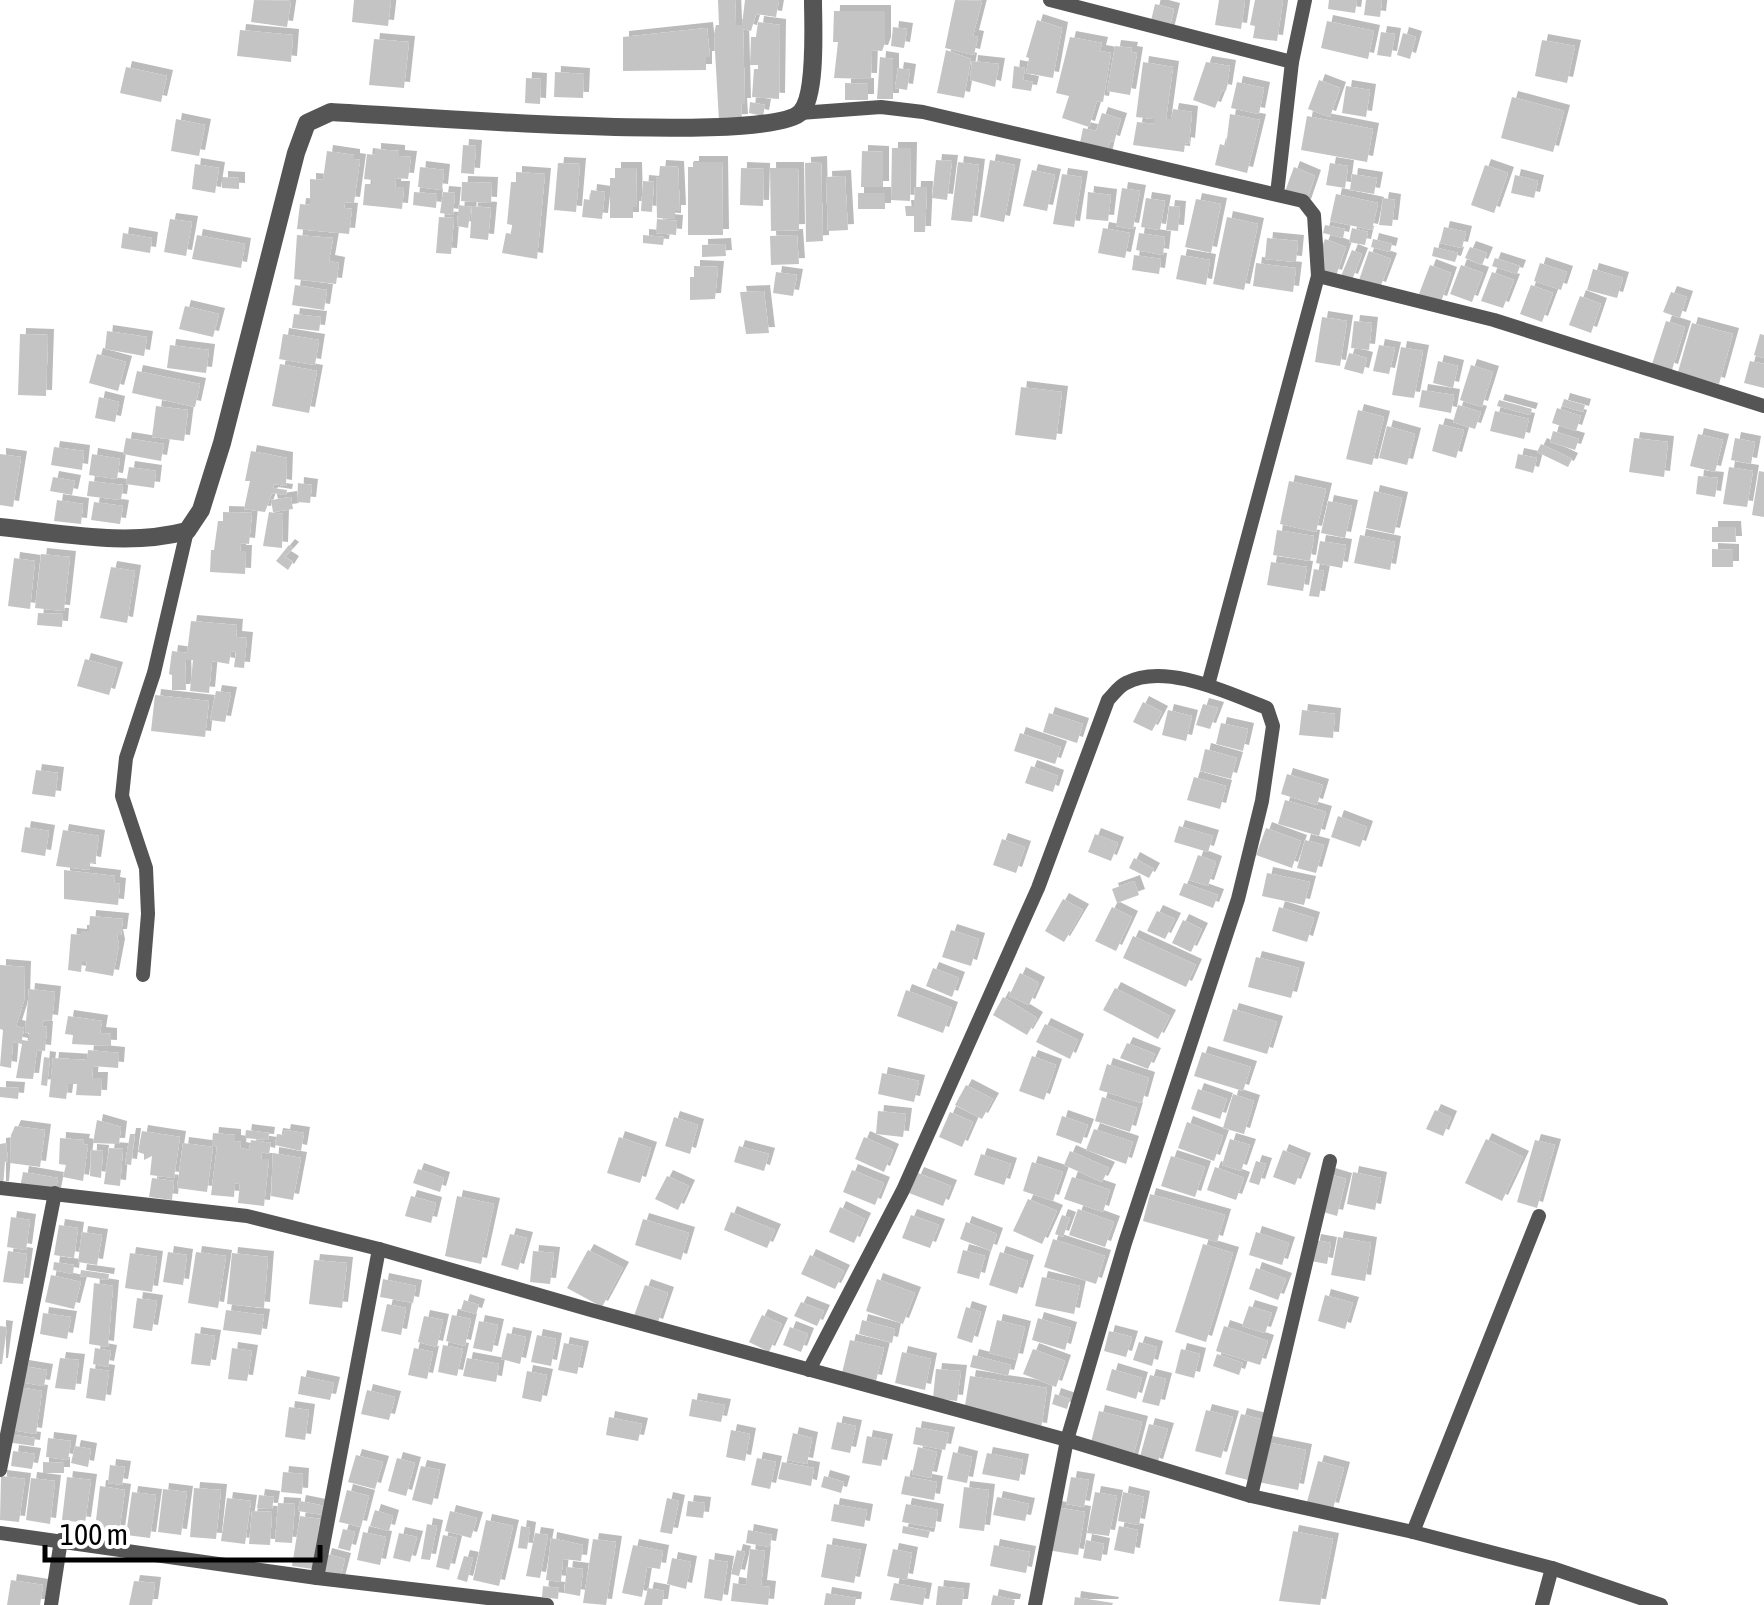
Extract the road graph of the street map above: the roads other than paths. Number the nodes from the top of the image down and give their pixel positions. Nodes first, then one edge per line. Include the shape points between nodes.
1 (812, 0) edge
2 (1050, 0) edge
3 (1305, 0) edge
4 (1292, 62) junction
5 (800, 114) junction
6 (1277, 194) junction
7 (1318, 276) junction
8 (1764, 406) edge
9 (0, 527) edge
10 (188, 531) junction
11 (1208, 685) junction
12 (143, 975) dead end
13 (1330, 1161) dead end
14 (0, 1188) edge
15 (55, 1194) junction
16 (1539, 1216) dead end
17 (379, 1249) junction
18 (809, 1370) junction
19 (1067, 1440) junction
20 (0, 1470) edge
21 (1251, 1496) junction
22 (1413, 1532) junction
23 (0, 1533) edge
24 (60, 1540) junction
25 (1552, 1568) junction
26 (317, 1578) junction
27 (51, 1605) edge
28 (546, 1605) edge
29 (1035, 1605) edge
30 (1542, 1605) edge
31 (1660, 1605) edge

1 - 5 street via 808,98
2 - 4 street
3 - 4 street
4 - 6 street
5 - 6 street via 880,107 924,112
5 - 10 street via 782,122 679,128 331,112 307,124 222,444
6 - 7 street via 1303,201 1314,215
7 - 8 street via 1494,320
7 - 11 street
9 - 10 street via 156,539
10 - 12 street via 126,758 122,796 146,868
11 - 18 street via 1156,674 1124,683 1108,700 1038,888 903,1190
11 - 19 street via 1267,708 1272,726 1262,801 1238,899
13 - 21 street
14 - 15 street
15 - 17 street via 248,1216
15 - 20 street
16 - 22 street
17 - 18 street
17 - 26 street
18 - 19 street
19 - 21 street
19 - 29 street
21 - 22 street
22 - 25 street
23 - 24 street
24 - 26 street
24 - 27 street
25 - 30 street
25 - 31 street
26 - 28 street

